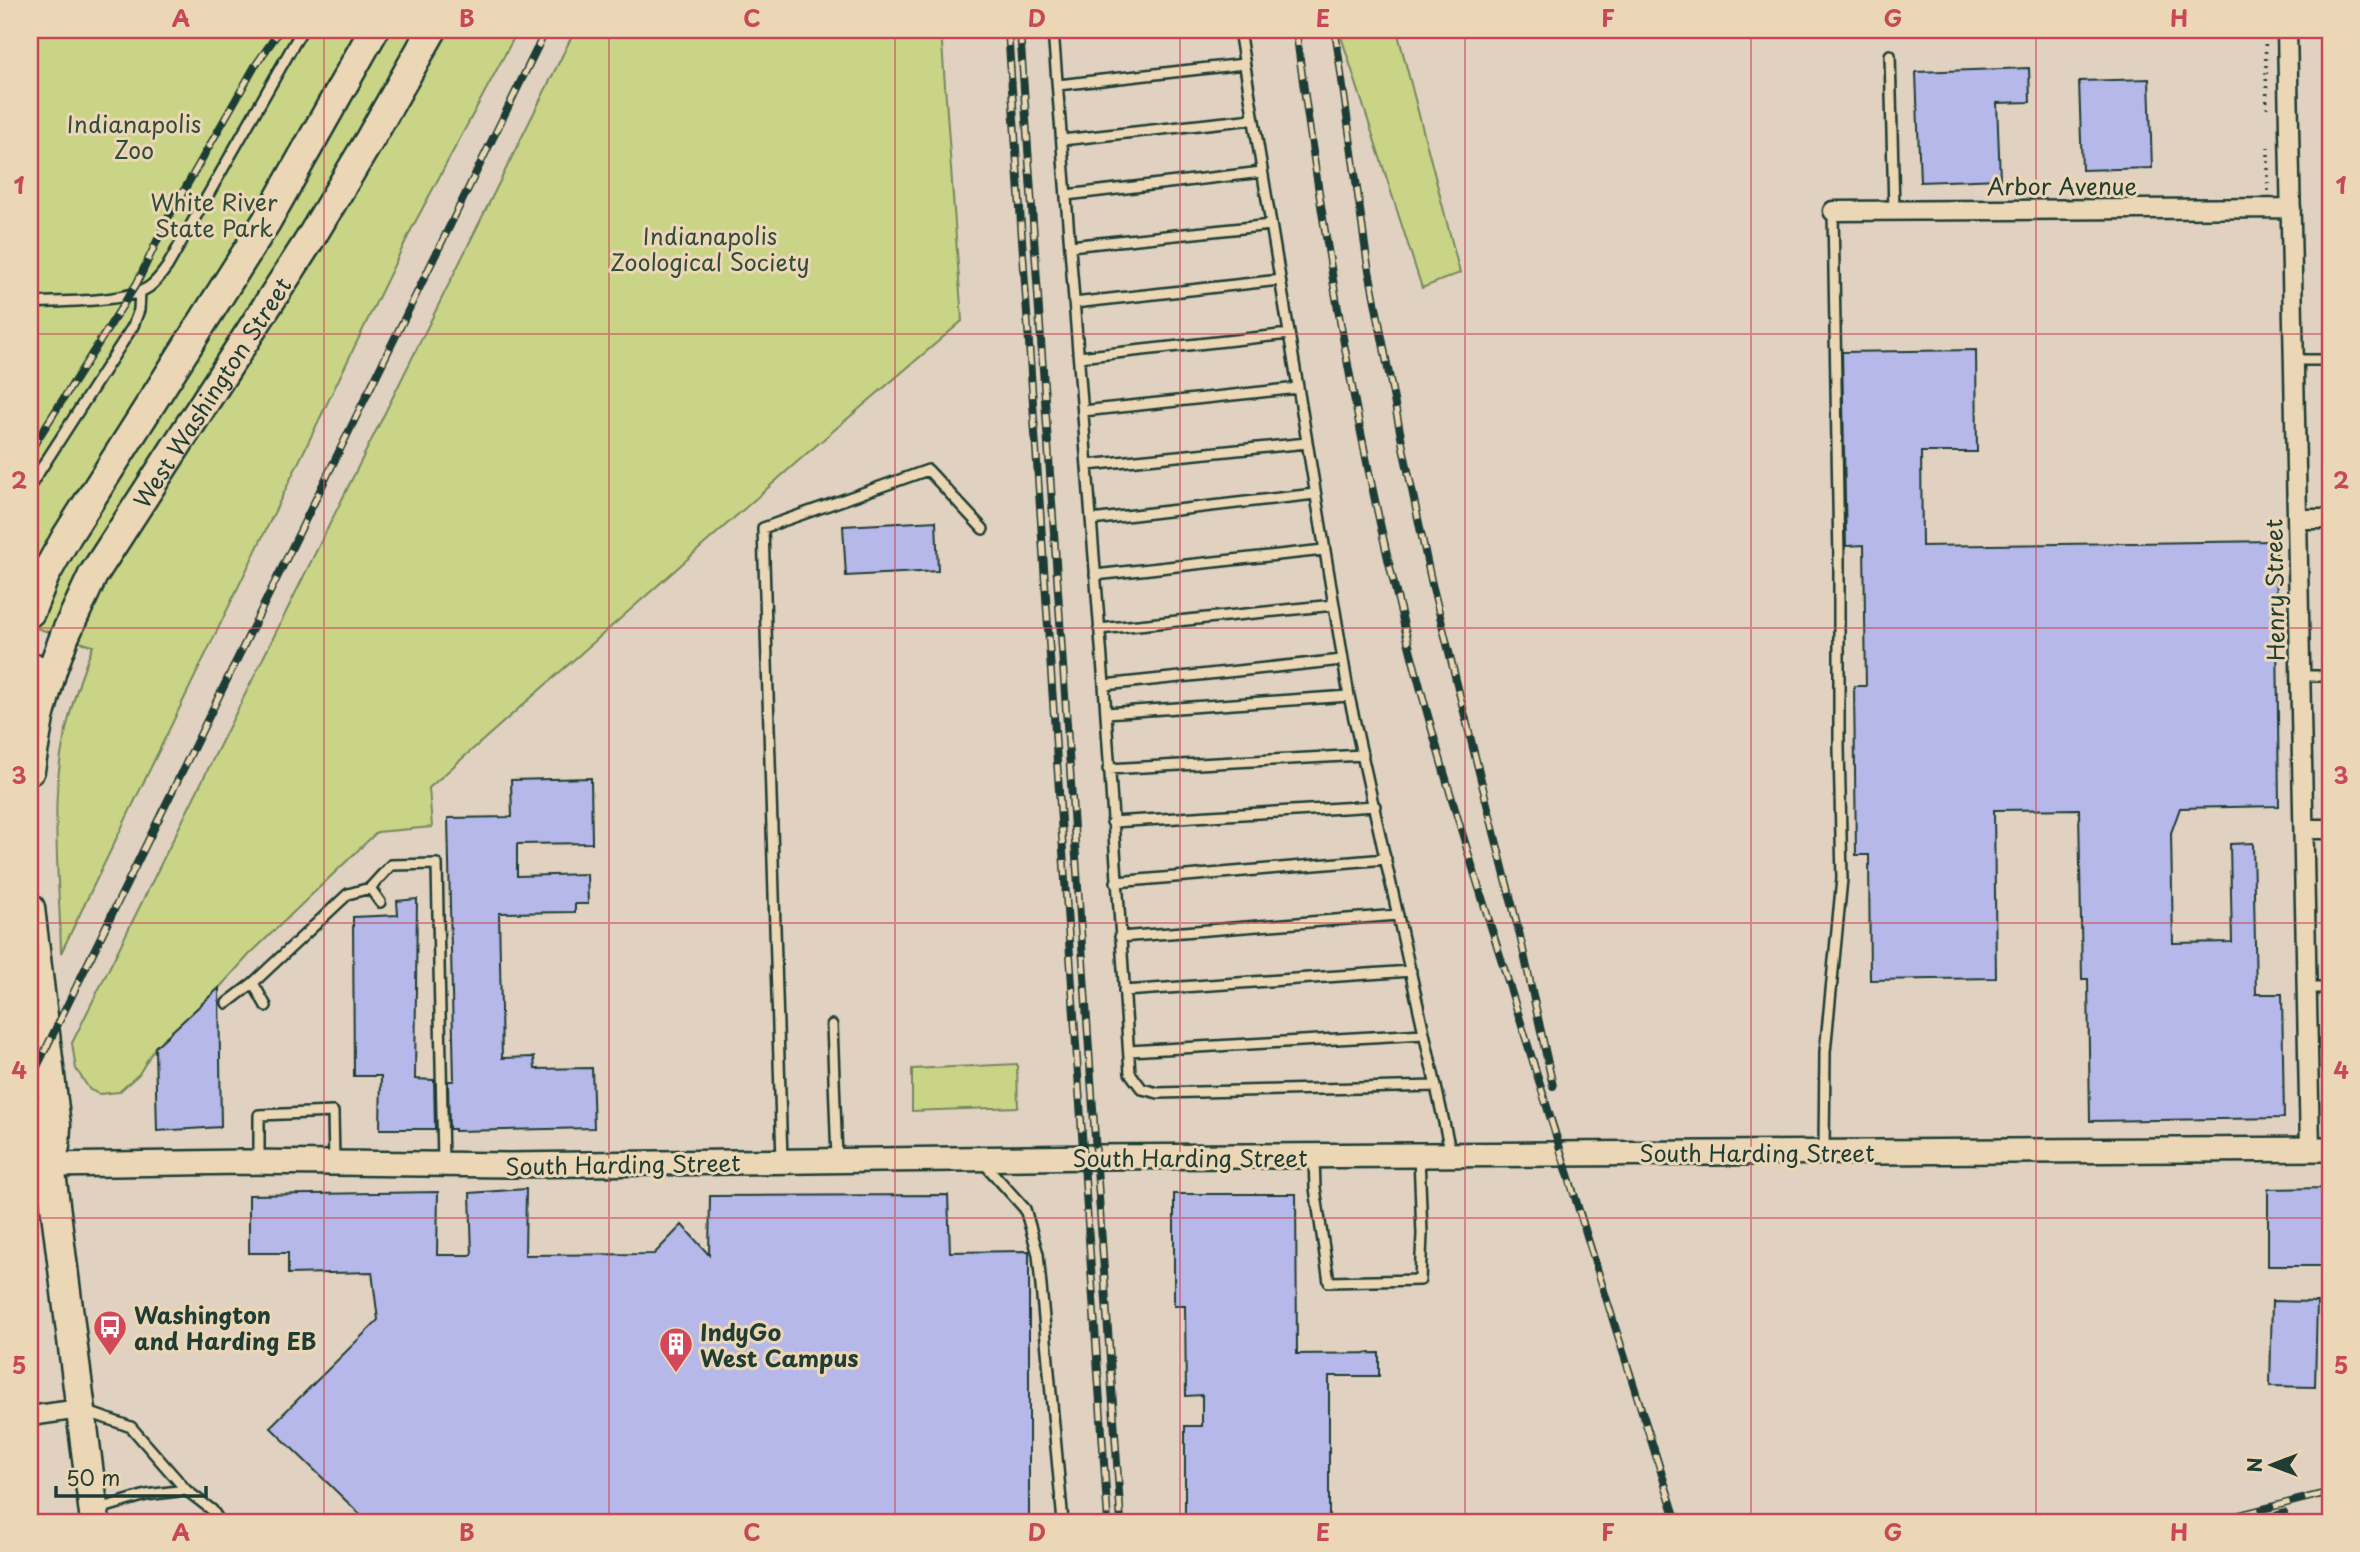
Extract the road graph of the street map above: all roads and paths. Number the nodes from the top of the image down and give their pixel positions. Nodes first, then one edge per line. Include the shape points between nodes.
1 (302, 30) edge
2 (374, 30) edge
3 (432, 30) edge
4 (1053, 30) edge
5 (1239, 30) edge
6 (2266, 30) edge
7 (2287, 30) edge
8 (1890, 55) dead end
9 (1244, 64) junction
10 (1058, 85) junction
11 (2267, 108) dead end
12 (1254, 119) junction
13 (1062, 140) junction
14 (2268, 147) dead end
15 (1262, 172) junction
16 (2268, 185) dead end
17 (1066, 195) junction
18 (2291, 208) junction
19 (1894, 210) junction
20 (1833, 211) joint
21 (1271, 225) junction
22 (1070, 246) junction
23 (1280, 280) junction
24 (140, 292) junction
25 (30, 303) edge
26 (1074, 303) junction
27 (1289, 334) junction
28 (1079, 357) junction
29 (2294, 360) junction
30 (2330, 360) edge
31 (1298, 388) junction
32 (1083, 411) junction
33 (1307, 443) junction
34 (1087, 465) junction
35 (30, 486) edge
36 (1315, 494) junction
37 (2297, 519) junction
38 (2330, 519) edge
39 (1091, 520) junction
40 (983, 529) dead end
41 (1324, 550) junction
42 (1095, 575) junction
43 (1334, 605) junction
44 (30, 612) edge
45 (1099, 629) junction
46 (1342, 660) junction
47 (41, 668) edge
48 (2301, 676) junction
49 (2330, 676) edge
50 (1104, 685) junction
51 (1349, 696) junction
52 (1106, 713) junction
53 (1363, 755) junction
54 (1108, 769) junction
55 (30, 770) edge
56 (1375, 806) junction
57 (1112, 822) junction
58 (2304, 830) junction
59 (2330, 830) edge
60 (1386, 859) junction
61 (1116, 882) junction
62 (370, 888) junction
63 (380, 902) dead end
64 (30, 908) edge
65 (1398, 915) junction
66 (1120, 937) junction
67 (1411, 971) junction
68 (253, 983) junction
69 (2307, 988) junction
70 (2330, 988) edge
71 (1124, 991) junction
72 (226, 1003) dead end
73 (267, 1006) dead end
74 (832, 1025) dead end
75 (1424, 1034) junction
76 (1129, 1051) junction
77 (1436, 1086) junction
78 (30, 1109) edge
79 (2320, 1149) edge
80 (1824, 1152) junction
81 (1314, 1156) junction
82 (1419, 1156) junction
83 (1451, 1156) junction
84 (981, 1160) junction
85 (837, 1161) junction
86 (782, 1162) junction
87 (260, 1163) junction
88 (334, 1163) junction
89 (443, 1164) junction
90 (50, 1165) junction
91 (80, 1409) junction
92 (30, 1416) edge
93 (186, 1490) junction
94 (94, 1516) edge
95 (220, 1522) edge
96 (1063, 1522) edge

1 - 24 lane via 167,267
2 - 44 main road, West Washington Street via 267,222 67,536
3 - 47 main road, West Washington Street via 307,244 93,575 65,635
4 - 10 lane
5 - 9 lane
6 - 11 path
7 - 18 street, Henry Street
8 - 19 lane
9 - 10 lane
9 - 12 lane
10 - 13 lane
12 - 13 lane
12 - 15 lane
13 - 17 lane
14 - 16 path
15 - 17 lane
15 - 21 lane
17 - 22 lane
18 - 19 street, Arbor Avenue
18 - 29 street, Henry Street
19 - 20 street, Arbor Avenue
20 - 80 lane via 1842,878 1825,1052
21 - 22 lane
21 - 23 lane
22 - 26 lane
23 - 26 lane
23 - 27 lane
24 - 25 lane
24 - 35 lane via 133,326
26 - 28 lane
27 - 28 lane
27 - 31 lane
28 - 32 lane
29 - 30 lane
29 - 37 street, Henry Street
31 - 32 lane
31 - 33 lane
32 - 34 lane
33 - 34 lane
33 - 36 lane
34 - 39 lane
36 - 39 lane
36 - 41 lane
37 - 38 street
37 - 48 street, Henry Street
39 - 42 lane
40 - 86 lane via 928,470 764,528
41 - 42 lane
41 - 43 lane
42 - 45 lane
43 - 45 lane
43 - 46 lane
45 - 50 lane
46 - 50 lane
46 - 51 lane
47 - 55 main road, West Washington Street
48 - 49 lane
48 - 58 street, Henry Street
50 - 52 lane
51 - 52 lane
51 - 53 lane
52 - 54 lane
53 - 54 lane
53 - 56 lane
54 - 57 lane
56 - 57 lane
56 - 60 lane
57 - 61 lane
58 - 59 street
58 - 69 street, Henry Street
60 - 61 lane
60 - 65 lane
61 - 66 lane
62 - 63 lane
62 - 68 lane via 348,894
62 - 89 lane via 391,865 437,864
64 - 90 main road via 56,1126
65 - 66 lane
65 - 67 lane
66 - 71 lane
67 - 71 lane
67 - 75 lane
68 - 72 lane
68 - 73 lane
69 - 70 lane
69 - 79 street, Henry Street
71 - 76 lane
74 - 85 lane
75 - 76 lane
75 - 77 lane
76 - 77 lane via 1130,1073 1142,1088 1158,1093
77 - 83 lane
78 - 90 main road via 40,1149
79 - 80 street, South Harding Street
80 - 83 street, South Harding Street
81 - 82 street, South Harding Street
81 - 82 lane via 1329,1282 1420,1280
81 - 84 street, South Harding Street
82 - 83 street, South Harding Street
84 - 85 street, South Harding Street
84 - 96 lane via 1025,1209 1038,1254
85 - 86 street, South Harding Street
86 - 89 street, South Harding Street
87 - 88 street, South Harding Street
87 - 88 lane via 260,1115 333,1112
87 - 90 street, South Harding Street
88 - 89 street, South Harding Street
90 - 91 main road
91 - 92 street
91 - 93 lane via 131,1427
91 - 94 main road
93 - 94 lane via 146,1495
93 - 95 lane

